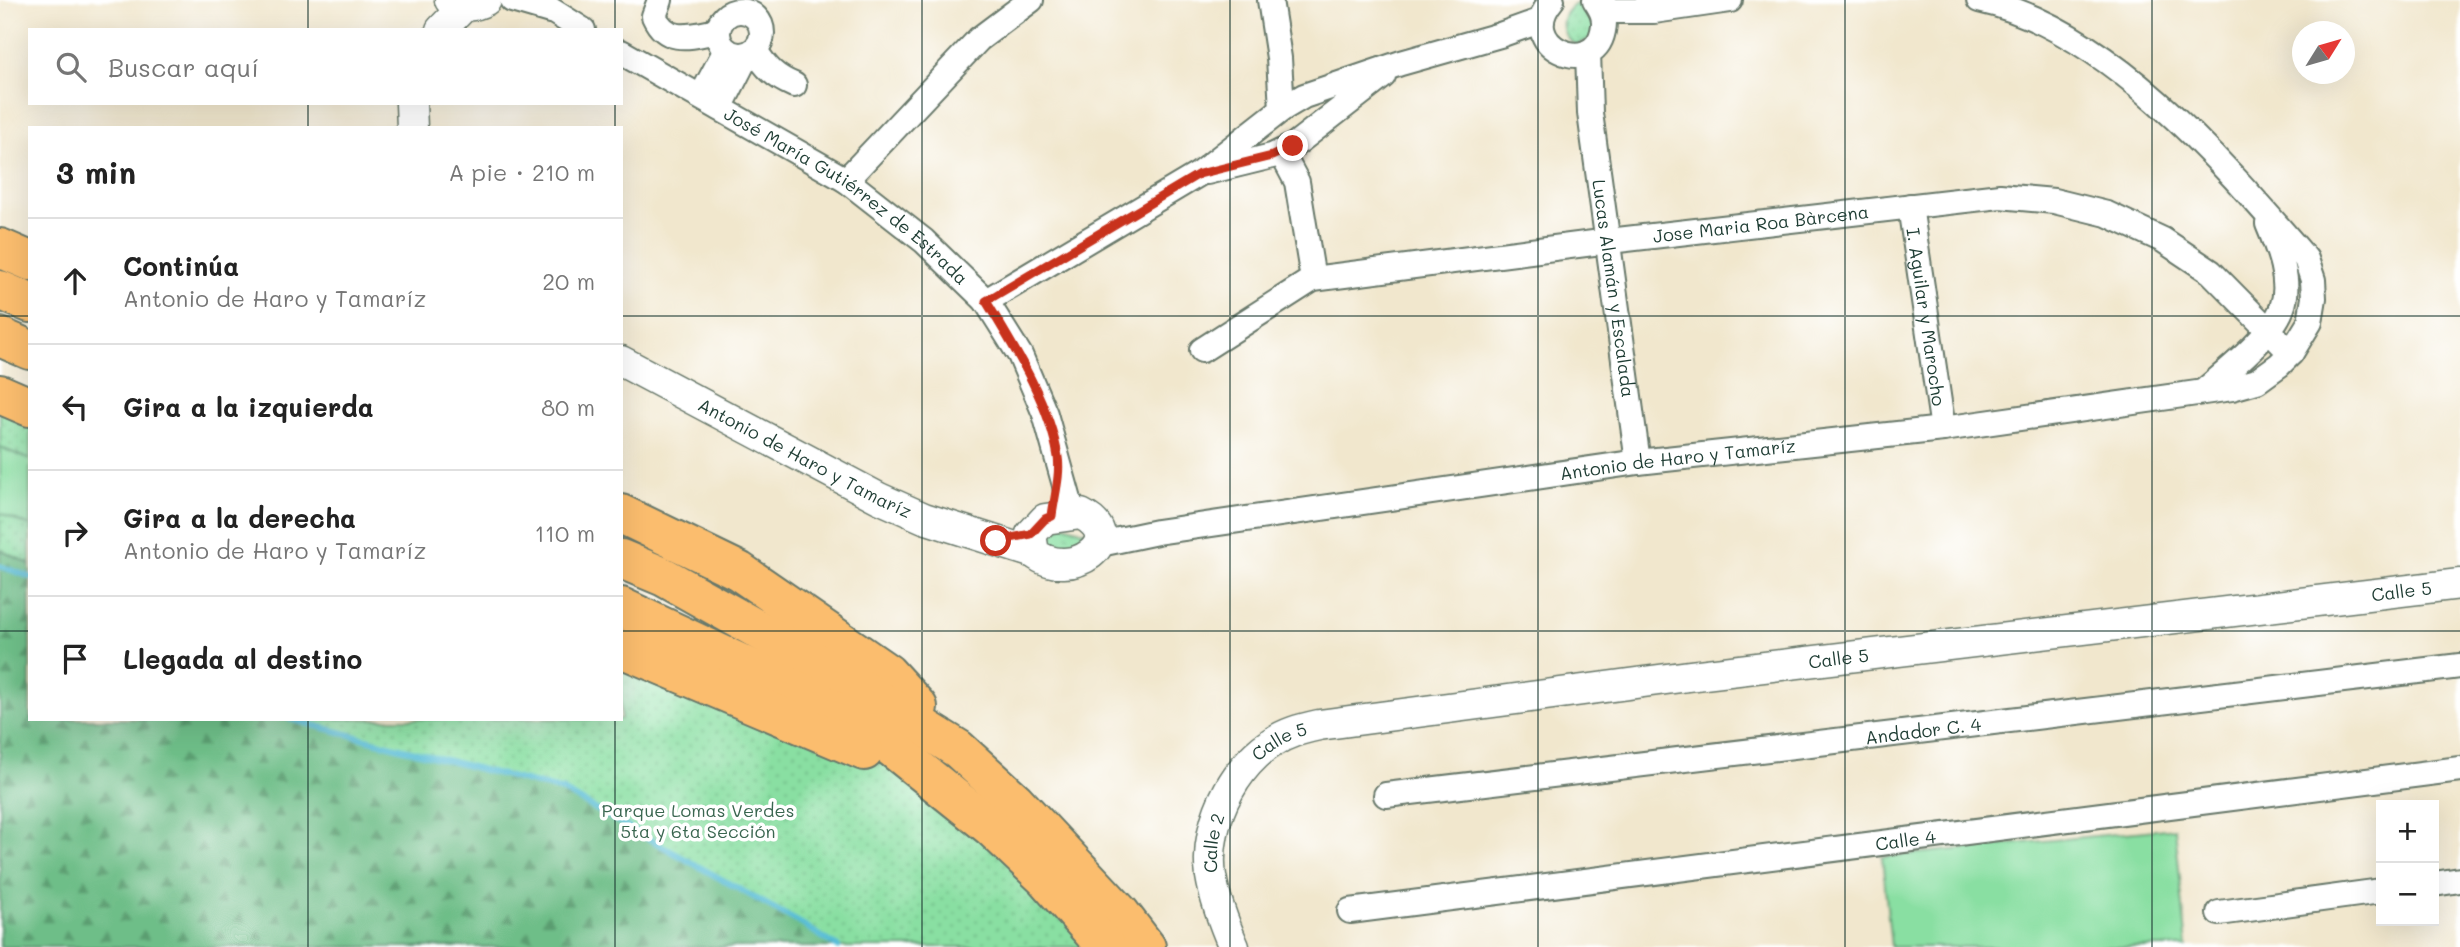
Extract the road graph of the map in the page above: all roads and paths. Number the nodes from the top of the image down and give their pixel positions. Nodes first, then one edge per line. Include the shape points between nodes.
1 (512, 0) edge
2 (660, 0) edge
3 (1031, 0) edge
4 (1270, 0) edge
5 (1730, 0) edge
6 (1979, 0) edge
7 (460, 1) edge
8 (542, 6) edge
9 (1546, 19) edge
10 (434, 28) edge
11 (442, 28) edge
12 (580, 28) edge
13 (1592, 31) edge
14 (736, 47) junction
15 (623, 53) edge
16 (1279, 58) junction
17 (1401, 63) junction
18 (794, 85) dead end
19 (1309, 93) junction
20 (710, 103) junction
21 (411, 105) edge
22 (1282, 109) junction
23 (1329, 117) junction
24 (412, 126) edge
25 (1260, 126) junction
26 (1306, 137) junction
27 (1277, 154) junction
28 (1199, 174) junction
29 (846, 180) junction
30 (1297, 182) junction
31 (1910, 206) junction
32 (2261, 208) junction
33 (1609, 241) junction
34 (0, 248) edge
35 (28, 260) edge
36 (1313, 279) junction
37 (0, 290) edge
38 (986, 301) junction
39 (28, 302) edge
40 (2269, 328) junction
41 (0, 337) edge
42 (28, 349) edge
43 (1202, 350) dead end
44 (2291, 353) junction
45 (623, 362) edge
46 (2200, 393) junction
47 (0, 394) edge
48 (28, 406) edge
49 (1942, 429) junction
50 (1638, 462) junction
51 (623, 515) edge
52 (1065, 532) junction
53 (623, 560) edge
54 (2460, 584) edge
55 (623, 608) edge
56 (623, 649) edge
57 (2460, 666) edge
58 (958, 750) junction
59 (2460, 769) edge
60 (1234, 779) joint
61 (933, 780) junction
62 (1386, 795) dead end
63 (2460, 880) edge
64 (2439, 883) edge
65 (2376, 892) edge
66 (1350, 911) dead end
67 (2219, 914) dead end
68 (1107, 947) edge
69 (1146, 947) edge
70 (1234, 947) edge

1 - 8 street
2 - 14 street via 654,16 660,29 674,37
3 - 29 street via 979,40
4 - 16 street
5 - 13 street via 1654,11
6 - 32 street, Antonio de Haro y Tamaríz via 2043,23 2098,55 2187,128
7 - 10 street
7 - 11 street
8 - 12 street
9 - 13 street via 1550,45 1562,53
9 - 17 street
13 - 33 street, Lucas Alamán y Escalada via 1590,113
14 - 18 street
14 - 20 street
15 - 20 street, José María Gutiérrez de Estrada
16 - 19 street
16 - 22 street
17 - 19 street
17 - 23 street
19 - 22 street
19 - 23 street via 1327,101
20 - 29 street, José María Gutiérrez de Estrada
21 - 24 street
22 - 25 street
23 - 26 street
25 - 27 street via 1259,144 1264,152
25 - 28 street
26 - 27 street
26 - 30 street
27 - 28 street
27 - 30 street
28 - 38 street
29 - 38 street, José María Gutiérrez de Estrada via 924,241
30 - 36 street
31 - 33 street, Jose Maria Roa Bàrcena
31 - 40 street, Jose Maria Roa Bàrcena via 2000,195 2054,201 2107,214 2163,240 2211,272
31 - 49 street, I. Aguilar y Marocho
32 - 40 street, Antonio de Haro y Tamaríz via 2278,248 2285,284 2282,308
32 - 44 street, Antonio de Haro y Tamaríz via 2306,259 2313,280 2310,323
33 - 36 street, Jose Maria Roa Bàrcena
33 - 50 street, Lucas Alamán y Escalada
34 - 35 highway
36 - 43 street, Jose Maria Roa Bàrcena
37 - 39 highway
38 - 52 street, José María Gutiérrez de Estrada via 1020,355 1045,414 1059,459
40 - 44 street, Jose Maria Roa Bàrcena
40 - 46 street, Antonio de Haro y Tamaríz via 2238,363
41 - 42 highway
44 - 46 street, Antonio de Haro y Tamaríz via 2257,381
45 - 52 street, Antonio de Haro y Tamaríz via 924,518 996,541
46 - 49 street, Antonio de Haro y Tamaríz
47 - 48 highway
49 - 50 street, Antonio de Haro y Tamaríz
50 - 52 street, Antonio de Haro y Tamaríz via 1157,532
51 - 58 highway via 739,571 887,673
53 - 58 highway via 664,577 839,675
54 - 60 street, Calle 5 via 1319,725 1292,732 1267,746
55 - 61 highway via 848,718
56 - 61 highway
57 - 62 street, Andador C. 4
58 - 69 highway via 1015,801
59 - 66 street, Calle 4
60 - 70 street, Calle 2 via 1213,829 1211,873
61 - 68 highway via 1036,869
63 - 64 street
65 - 67 street

